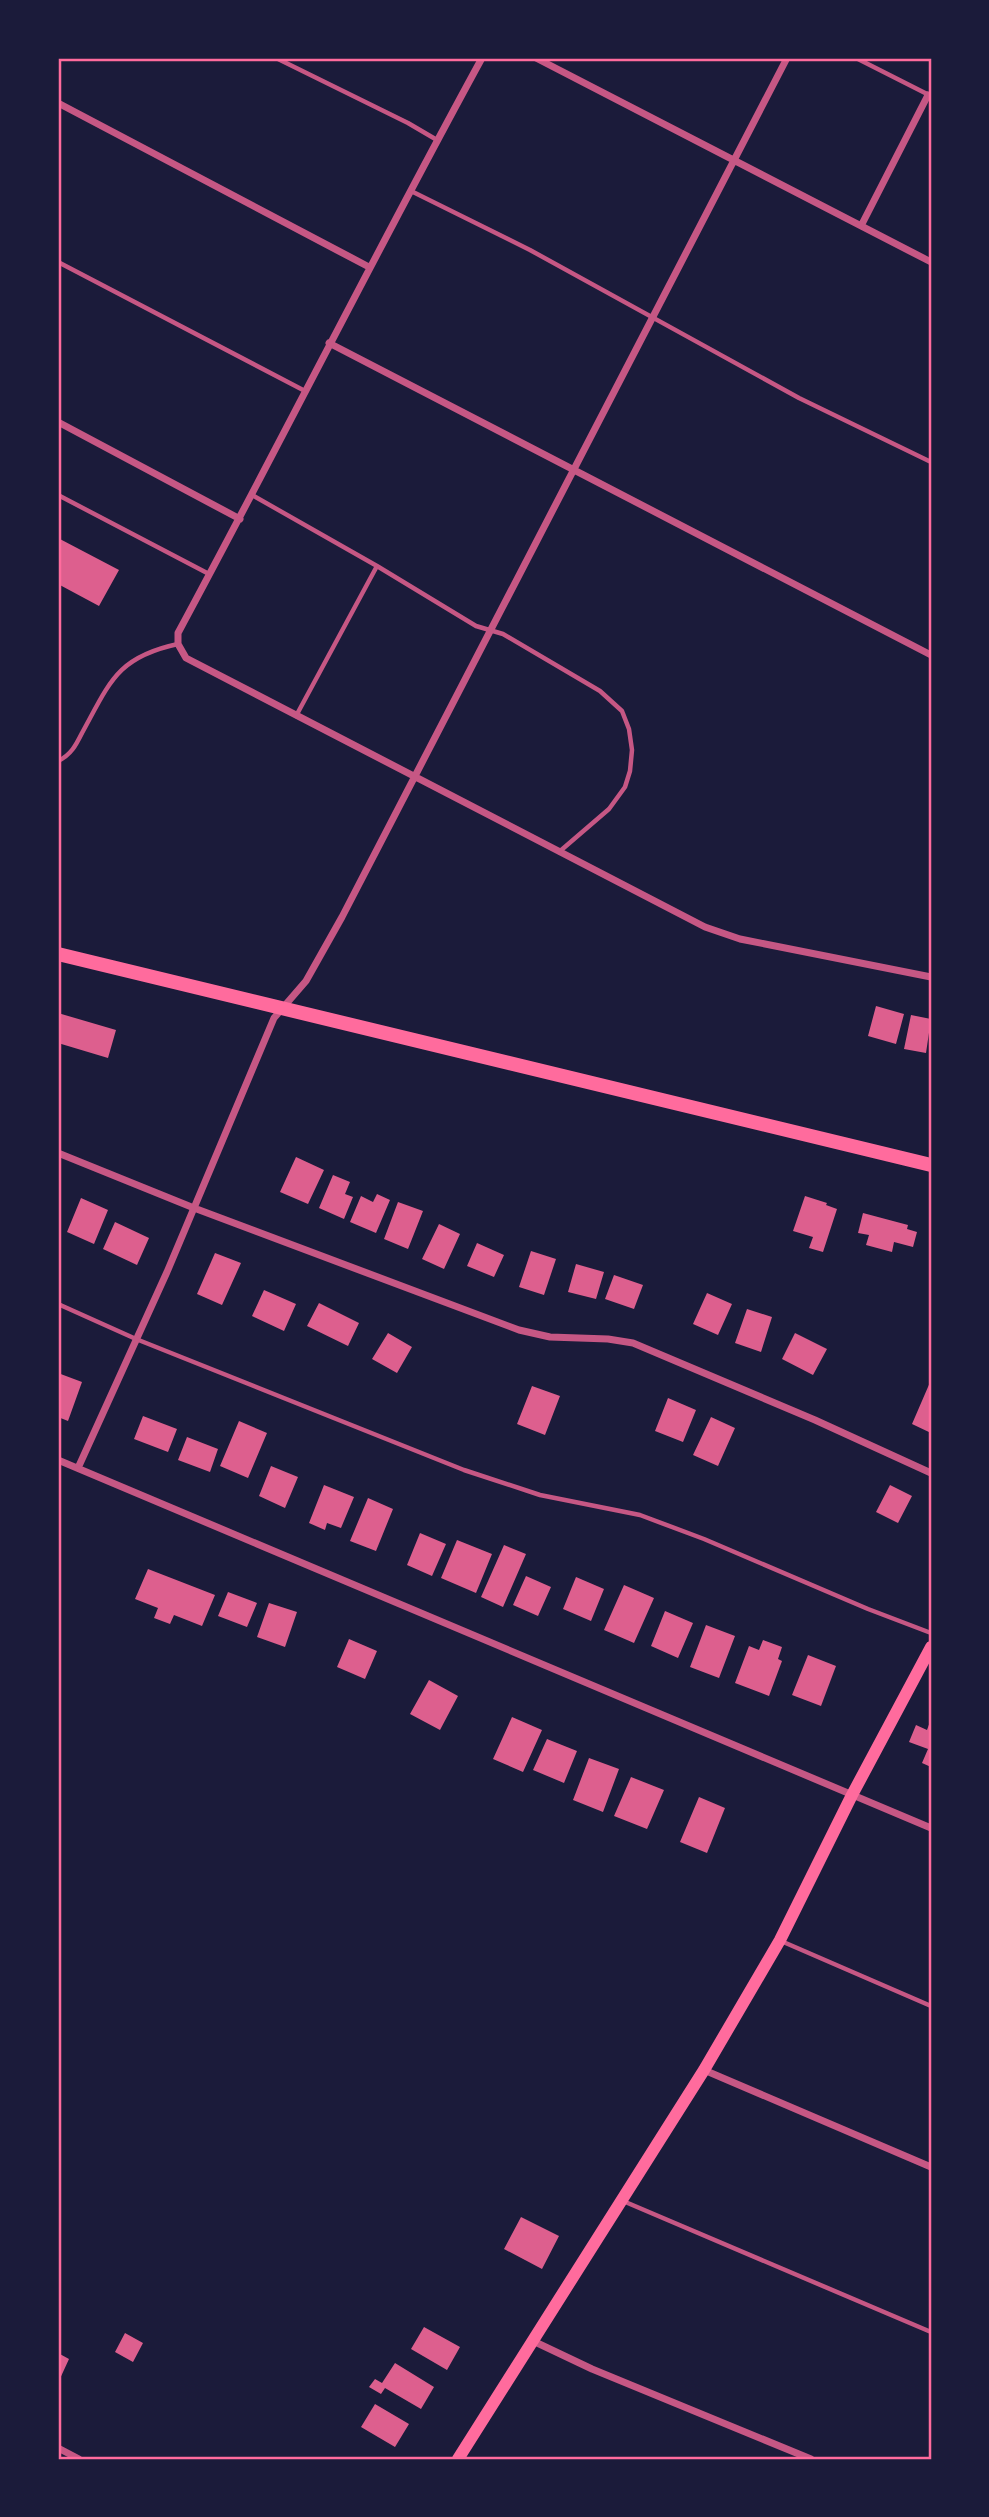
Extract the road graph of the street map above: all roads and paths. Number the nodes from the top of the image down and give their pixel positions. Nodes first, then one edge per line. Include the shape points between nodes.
1 (276, 58) edge
2 (482, 58) edge
3 (536, 58) edge
4 (787, 58) edge
5 (856, 58) edge
6 (930, 96) edge
7 (58, 103) edge
8 (436, 141) junction
9 (734, 160) junction
10 (410, 190) junction
11 (861, 226) junction
12 (58, 262) edge
13 (931, 262) edge
14 (369, 267) junction
15 (653, 317) junction
16 (329, 343) junction
17 (305, 391) junction
18 (58, 422) edge
19 (931, 462) edge
20 (574, 469) junction
21 (58, 495) edge
22 (252, 495) junction
23 (240, 519) junction
24 (377, 566) junction
25 (210, 575) junction
26 (489, 631) junction
27 (178, 644) junction
28 (931, 655) edge
29 (296, 717) junction
30 (58, 761) edge
31 (414, 776) junction
32 (559, 853) junction
33 (58, 954) edge
34 (931, 977) edge
35 (282, 1007) junction
36 (58, 1153) edge
37 (931, 1165) edge
38 (194, 1208) junction
39 (58, 1304) edge
40 (136, 1339) junction
41 (58, 1460) edge
42 (78, 1468) junction
43 (931, 1473) edge
44 (931, 1633) edge
45 (931, 1647) edge
46 (852, 1795) junction
47 (931, 1828) edge
48 (780, 1940) junction
49 (931, 2006) edge
50 (704, 2070) junction
51 (931, 2167) edge
52 (622, 2200) junction
53 (931, 2332) edge
54 (533, 2342) junction
55 (58, 2448) edge
56 (79, 2459) edge
57 (458, 2459) edge
58 (811, 2459) edge

1 - 8 lane
2 - 8 street
3 - 9 street
4 - 9 street
5 - 6 lane
6 - 11 street
7 - 14 street
8 - 10 street
9 - 11 street
9 - 15 street
10 - 14 street
10 - 15 lane
11 - 13 street
12 - 17 lane
14 - 16 street
15 - 19 lane via 799,398
15 - 20 street
16 - 17 street
16 - 20 street
17 - 22 street
18 - 23 street
20 - 26 street
20 - 28 street
21 - 25 lane
22 - 23 street
22 - 24 lane
23 - 25 street
24 - 26 lane
24 - 29 lane
25 - 27 street via 178,633
26 - 31 street
26 - 32 lane via 503,634 610,698 629,729 632,750 625,787 608,809
27 - 29 street via 186,658
27 - 30 lane via 134,658 120,670 71,752
29 - 31 street
31 - 32 street
31 - 35 street via 306,981
32 - 34 street via 705,927 740,939
33 - 35 main road
35 - 37 main road
35 - 38 street
36 - 38 street
38 - 40 street
38 - 43 street via 519,1330 550,1338 633,1343
39 - 40 lane
40 - 42 street
40 - 44 lane via 464,1470 540,1495 640,1515
41 - 42 street
42 - 46 street
45 - 46 main road
46 - 47 street
46 - 48 main road
48 - 49 lane
48 - 50 main road
50 - 51 street
50 - 52 main road
52 - 53 lane
52 - 54 main road
54 - 57 main road
54 - 58 street
55 - 56 street

